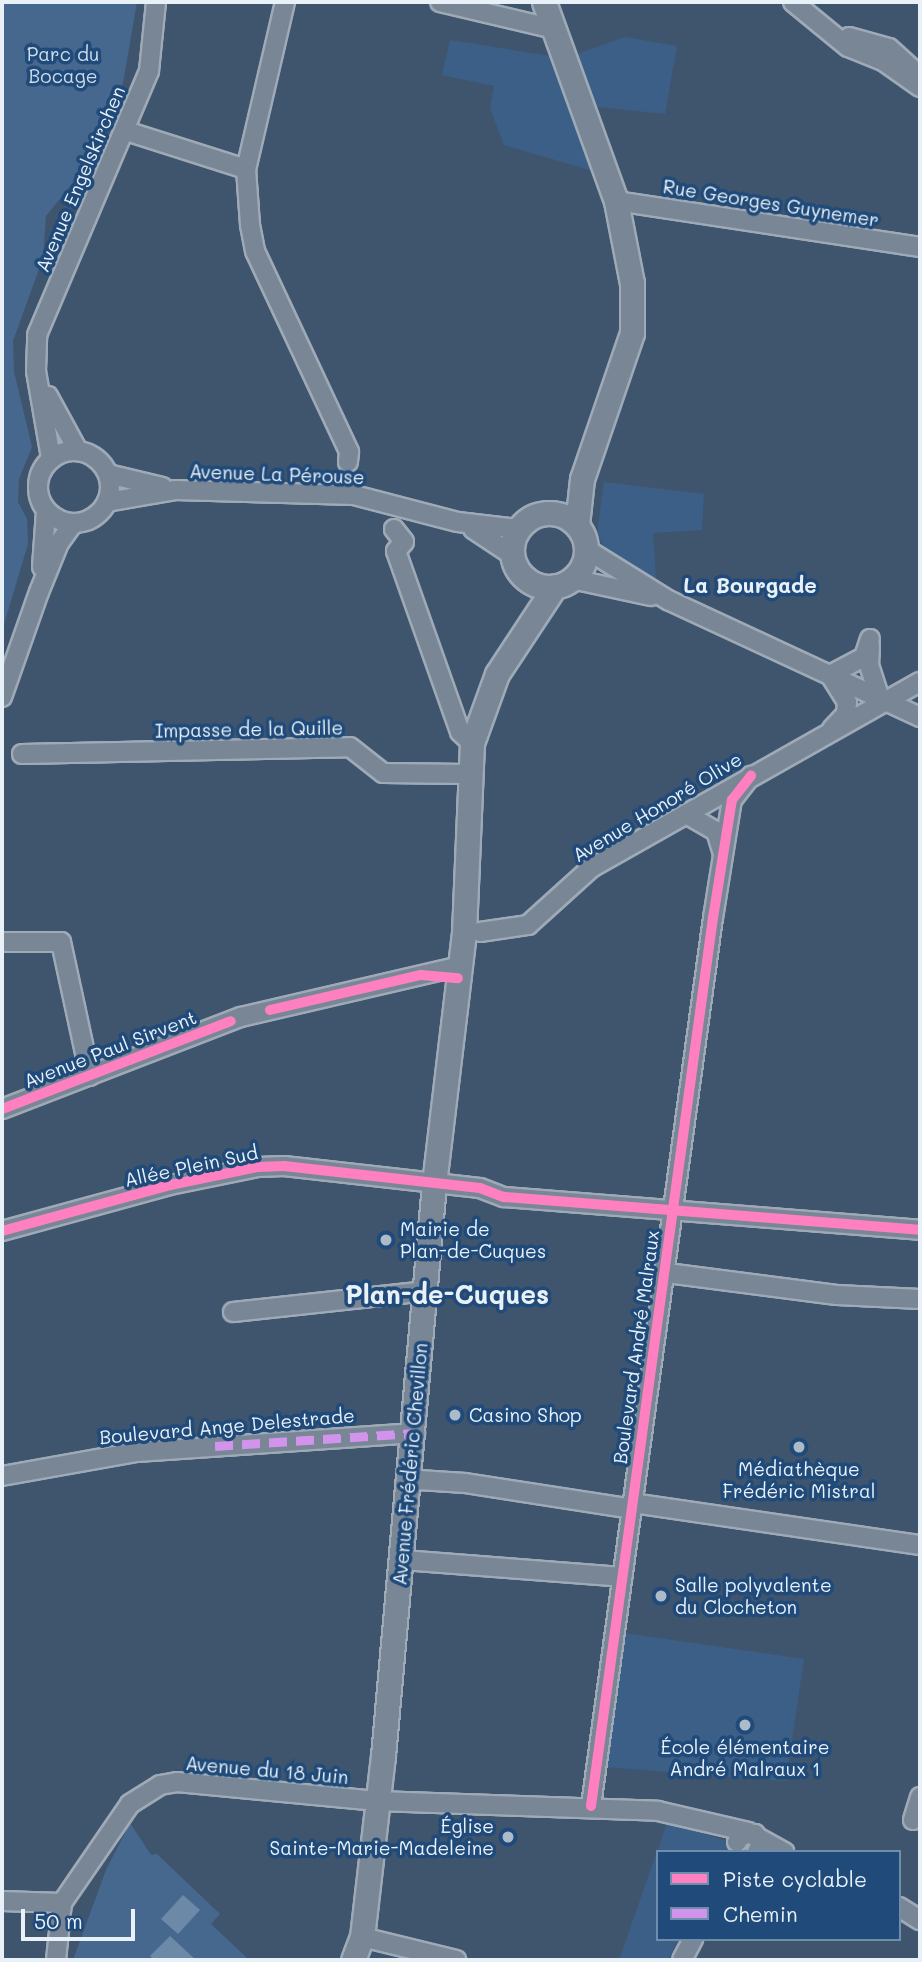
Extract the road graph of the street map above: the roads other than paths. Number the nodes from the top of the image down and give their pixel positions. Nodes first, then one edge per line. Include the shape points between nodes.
1 (156, 2) edge
2 (285, 2) edge
3 (440, 2) edge
4 (544, 2) edge
5 (793, 2) edge
6 (823, 26) junction
7 (554, 29) junction
8 (920, 76) edge
9 (920, 87) edge
10 (126, 131) junction
11 (246, 169) junction
12 (616, 201) junction
13 (920, 247) edge
14 (36, 371) junction
15 (78, 450) junction
16 (51, 458) junction
17 (348, 462) dead end
18 (108, 474) junction
19 (582, 480) junction
20 (175, 490) junction
21 (107, 502) junction
22 (46, 511) junction
23 (552, 513) junction
24 (458, 522) junction
25 (73, 524) junction
26 (578, 524) junction
27 (394, 528) dead end
28 (518, 529) junction
29 (586, 549) junction
30 (517, 564) junction
31 (564, 582) junction
32 (39, 592) junction
33 (668, 600) junction
34 (516, 639) junction
35 (830, 676) junction
36 (920, 682) edge
37 (2, 698) edge
38 (883, 701) junction
39 (920, 717) edge
40 (824, 735) junction
41 (472, 743) junction
42 (22, 754) dead end
43 (468, 774) junction
44 (751, 776) junction
45 (686, 814) junction
46 (723, 855) junction
47 (480, 932) dead end
48 (6, 942) dead end
49 (460, 965) junction
50 (90, 1076) junction
51 (2, 1109) edge
52 (434, 1184) junction
53 (672, 1210) junction
54 (920, 1230) edge
55 (2, 1231) edge
56 (667, 1273) junction
57 (425, 1291) junction
58 (920, 1299) edge
59 (233, 1312) dead end
60 (415, 1433) junction
61 (2, 1476) edge
62 (410, 1484) junction
63 (632, 1506) junction
64 (920, 1545) edge
65 (401, 1560) junction
66 (622, 1577) junction
67 (920, 1797) edge
68 (377, 1801) junction
69 (591, 1806) junction
70 (913, 1820) dead end
71 (745, 1845) edge
72 (773, 1850) edge
73 (2, 1901) edge
74 (62, 1903) junction
75 (901, 1909) edge
76 (920, 1920) edge
77 (362, 1937) junction
78 (692, 1941) edge
79 (56, 1960) edge
80 (353, 1960) edge
81 (456, 1960) edge
82 (682, 1960) edge

1 - 10 street, Avenue Engelskirchen via 149,71
2 - 11 street
3 - 7 street
4 - 7 main road
5 - 6 street
6 - 8 street via 889,48
6 - 9 street via 848,47 883,61
7 - 12 main road
10 - 11 street
10 - 14 street, Avenue Engelskirchen via 37,335
11 - 17 street via 255,251 349,452
12 - 13 street, Rue Georges Guynemer
12 - 19 main road via 632,283 632,333
14 - 15 street, Avenue Engelskirchen via 62,428
14 - 16 street, Avenue Engelskirchen
15 - 16 street
15 - 18 street via 96,458
16 - 22 street via 38,478
18 - 20 street
18 - 21 street
19 - 23 main road
19 - 26 main road
20 - 21 street
20 - 24 street, Avenue La Pérouse via 354,495
21 - 25 street via 87,521
22 - 25 street
22 - 32 street
23 - 26 main road
23 - 28 main road via 539,514
24 - 28 street, Avenue La Pérouse
24 - 30 street, Avenue La Pérouse
25 - 32 street via 59,543
26 - 29 main road
27 - 41 street via 404,542 396,551 460,732
28 - 30 main road
29 - 31 main road
29 - 33 street
30 - 31 main road via 536,584
30 - 34 main road via 523,604
31 - 33 street
31 - 34 main road
32 - 37 street
33 - 35 street
34 - 41 main road, Avenue Frédéric Chevillon via 497,674
35 - 38 street
35 - 38 street via 864,657 870,639 869,665
35 - 40 street, Avenue Honoré Olive via 847,702 840,722
36 - 38 street, Avenue Honoré Olive
38 - 39 street
38 - 40 street, Avenue Honoré Olive
40 - 44 street, Avenue Honoré Olive
41 - 43 main road, Avenue Frédéric Chevillon
42 - 43 street, Impasse de la Quille via 350,747 383,773
43 - 49 main road, Avenue Frédéric Chevillon
44 - 45 street, Avenue Honoré Olive
44 - 46 street, Boulevard André Malraux via 732,800
45 - 46 street via 716,831
45 - 47 street, Avenue Honoré Olive via 591,868 528,925
46 - 53 street, Boulevard André Malraux
48 - 50 street via 61,942
49 - 50 street, Avenue Paul Sirvent via 241,1017
49 - 52 main road, Avenue Frédéric Chevillon
50 - 51 street, Avenue Paul Sirvent
52 - 53 street, Allée Plein Sud via 480,1188 504,1197
52 - 55 street, Allée Plein Sud via 258,1167 170,1185
52 - 57 main road, Avenue Frédéric Chevillon
53 - 54 street, Allée Plein Sud
53 - 56 street, Boulevard André Malraux
56 - 58 street via 836,1295
56 - 63 street, Boulevard André Malraux
57 - 59 street
57 - 60 main road, Avenue Frédéric Chevillon
60 - 61 street, Boulevard Ange Delestrade via 115,1454
60 - 62 main road, Avenue Frédéric Chevillon
62 - 63 street via 419,1480 464,1483
62 - 65 main road, Avenue Frédéric Chevillon
63 - 64 street
63 - 66 street, Boulevard André Malraux
65 - 66 street
65 - 68 main road, Avenue Frédéric Chevillon
66 - 69 street, Boulevard André Malraux
67 - 70 street
68 - 69 street, Avenue du 18 Juin
68 - 74 street, Avenue du 18 Juin via 190,1783 160,1785 130,1804
68 - 77 main road, Avenue Frédéric Chevillon
69 - 71 street, Avenue du 18 Juin via 658,1811 716,1825
71 - 72 street
73 - 74 street
74 - 79 street
75 - 76 street
77 - 80 main road, Avenue Frédéric Chevillon
77 - 81 street
78 - 82 street

